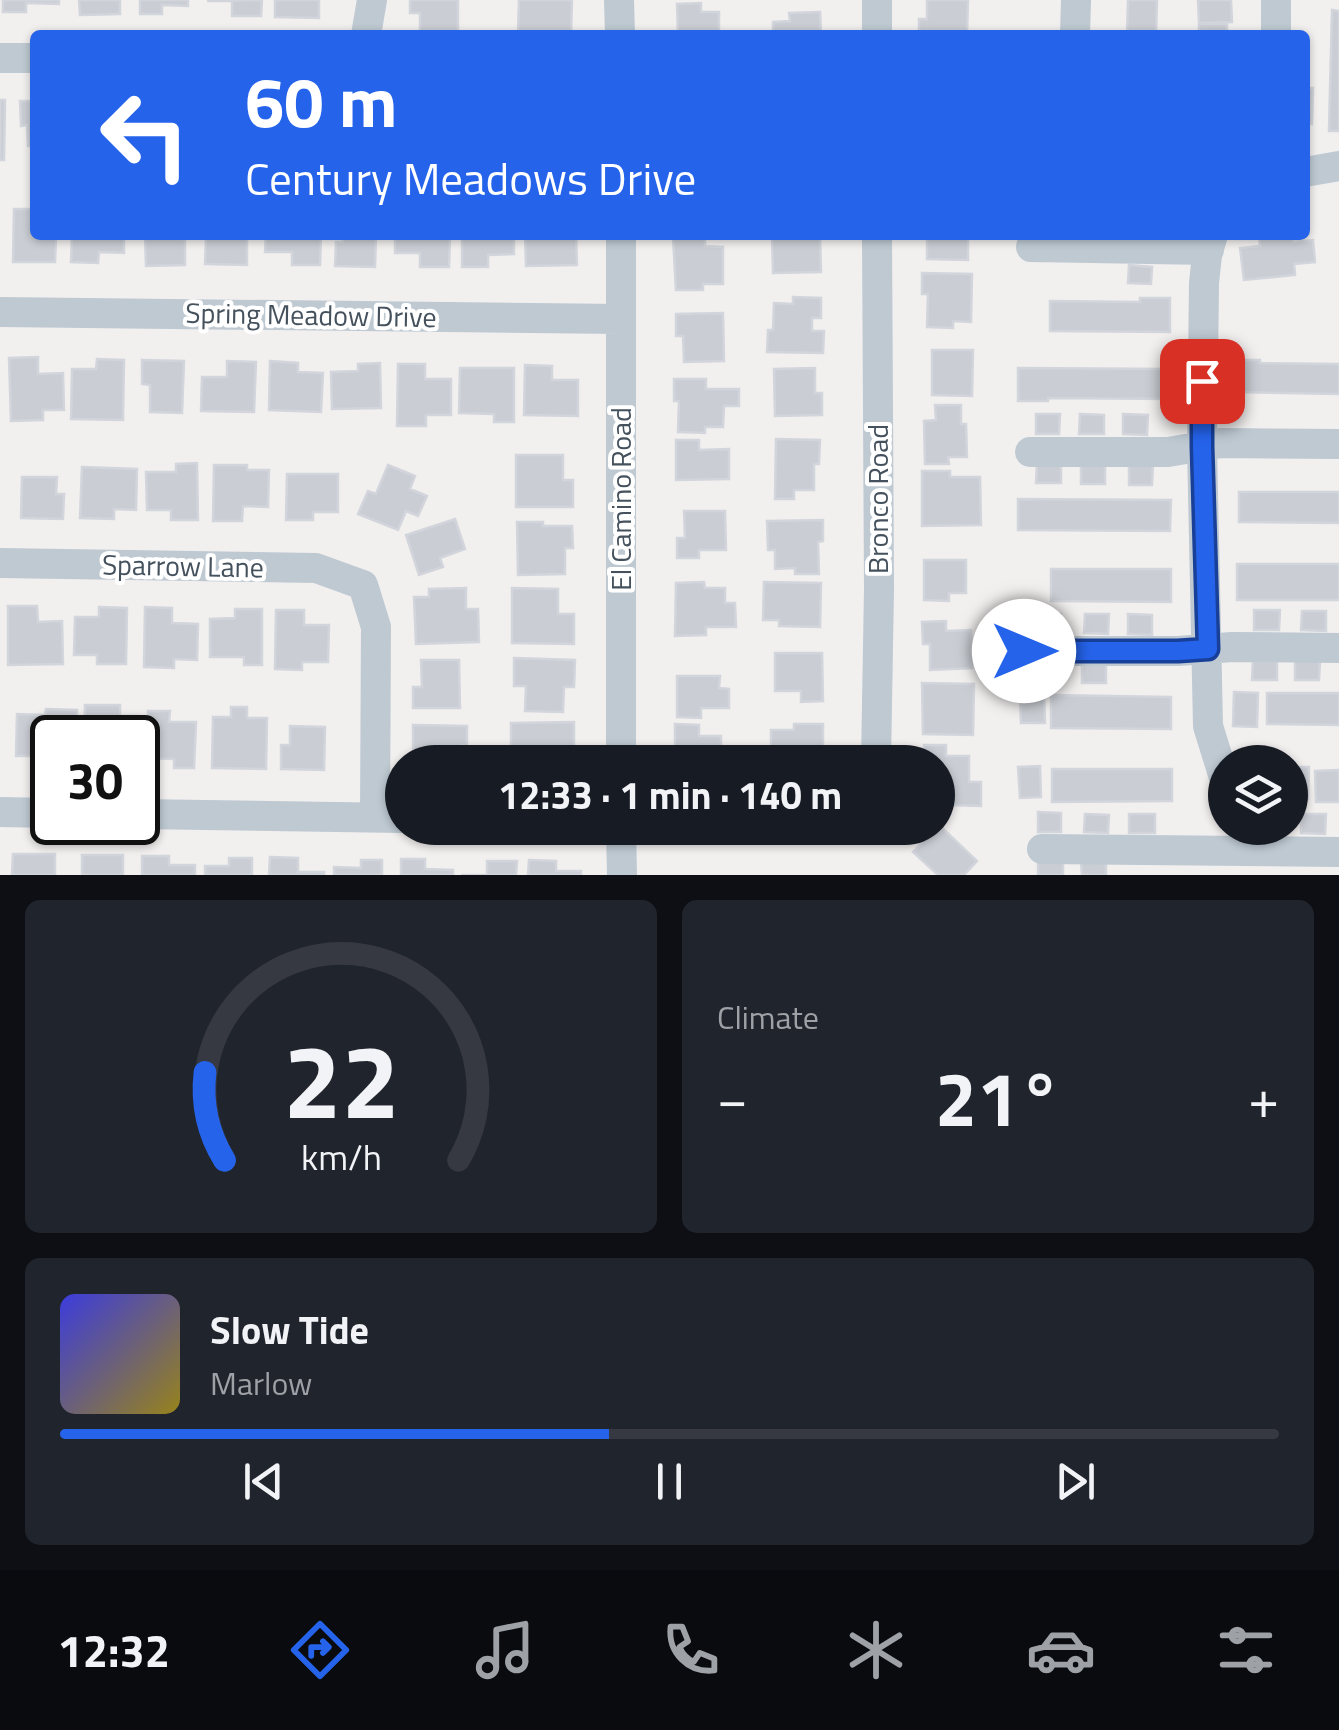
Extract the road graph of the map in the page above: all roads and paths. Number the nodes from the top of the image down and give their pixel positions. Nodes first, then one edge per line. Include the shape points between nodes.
1 (372, 0) edge
2 (620, 0) edge
3 (876, 0) edge
4 (1076, 0) edge
5 (1276, 0) edge
6 (367, 30) edge
7 (620, 30) edge
8 (877, 30) edge
9 (1076, 30) edge
10 (1276, 30) edge
11 (0, 58) edge
12 (30, 58) edge
13 (1339, 166) edge
14 (1310, 171) edge
15 (621, 240) edge
16 (878, 240) edge
17 (1211, 242) edge
18 (1031, 247) dead end
19 (0, 312) edge
20 (622, 319) junction
21 (1339, 444) edge
22 (1202, 446) junction
23 (1030, 452) dead end
24 (0, 563) edge
25 (1339, 648) edge
26 (1208, 649) junction
27 (1024, 651) dead end
28 (622, 745) edge
29 (876, 745) edge
30 (1214, 745) edge
31 (385, 759) edge
32 (0, 812) edge
33 (30, 812) edge
34 (160, 814) edge
35 (385, 818) edge
36 (622, 845) edge
37 (1042, 849) dead end
38 (1269, 852) edge
39 (1339, 852) edge
40 (622, 875) edge

1 - 6 street
2 - 7 street
3 - 8 street
4 - 9 street
5 - 10 street
11 - 12 street
13 - 14 street
15 - 20 street, El Camino Road
16 - 29 street, Bronco Road
17 - 18 street
17 - 22 street via 1204,283
19 - 20 street, Spring Meadow Drive
20 - 28 street, El Camino Road
21 - 22 street
22 - 23 street
22 - 26 street
24 - 31 street, Sparrow Lane via 316,568 362,584 376,626
25 - 26 street
26 - 27 street
26 - 30 street
32 - 33 street
34 - 35 street
36 - 40 street
37 - 38 street
38 - 39 street

